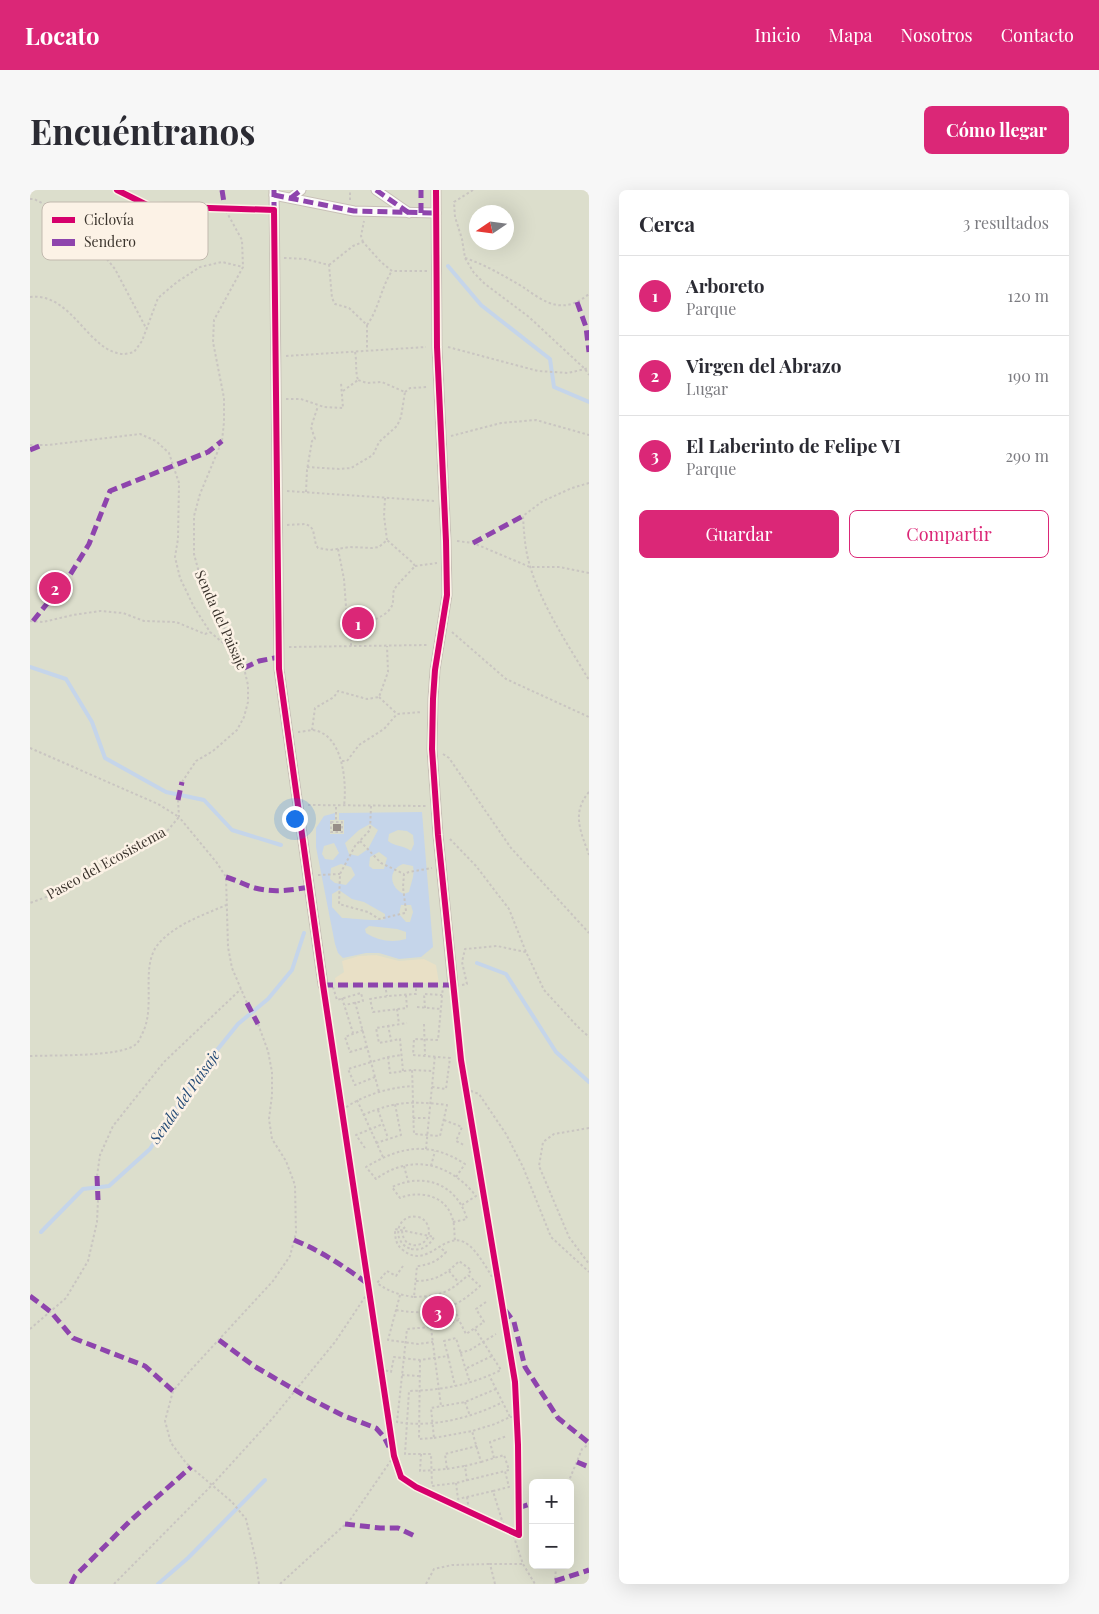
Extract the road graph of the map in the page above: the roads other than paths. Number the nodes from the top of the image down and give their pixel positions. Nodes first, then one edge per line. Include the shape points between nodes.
1 (301, 190) edge
2 (376, 190) edge
3 (436, 190) edge
4 (274, 192) edge
5 (291, 198) junction
6 (409, 213) junction
7 (436, 213) junction
8 (328, 985) road end
9 (453, 986) road end

1 - 5 street
2 - 6 street
3 - 7 street
4 - 5 street
4 - 8 street via 279,669
5 - 6 street via 354,211
6 - 7 street
7 - 9 street via 437,347 447,595 433,699 432,748

